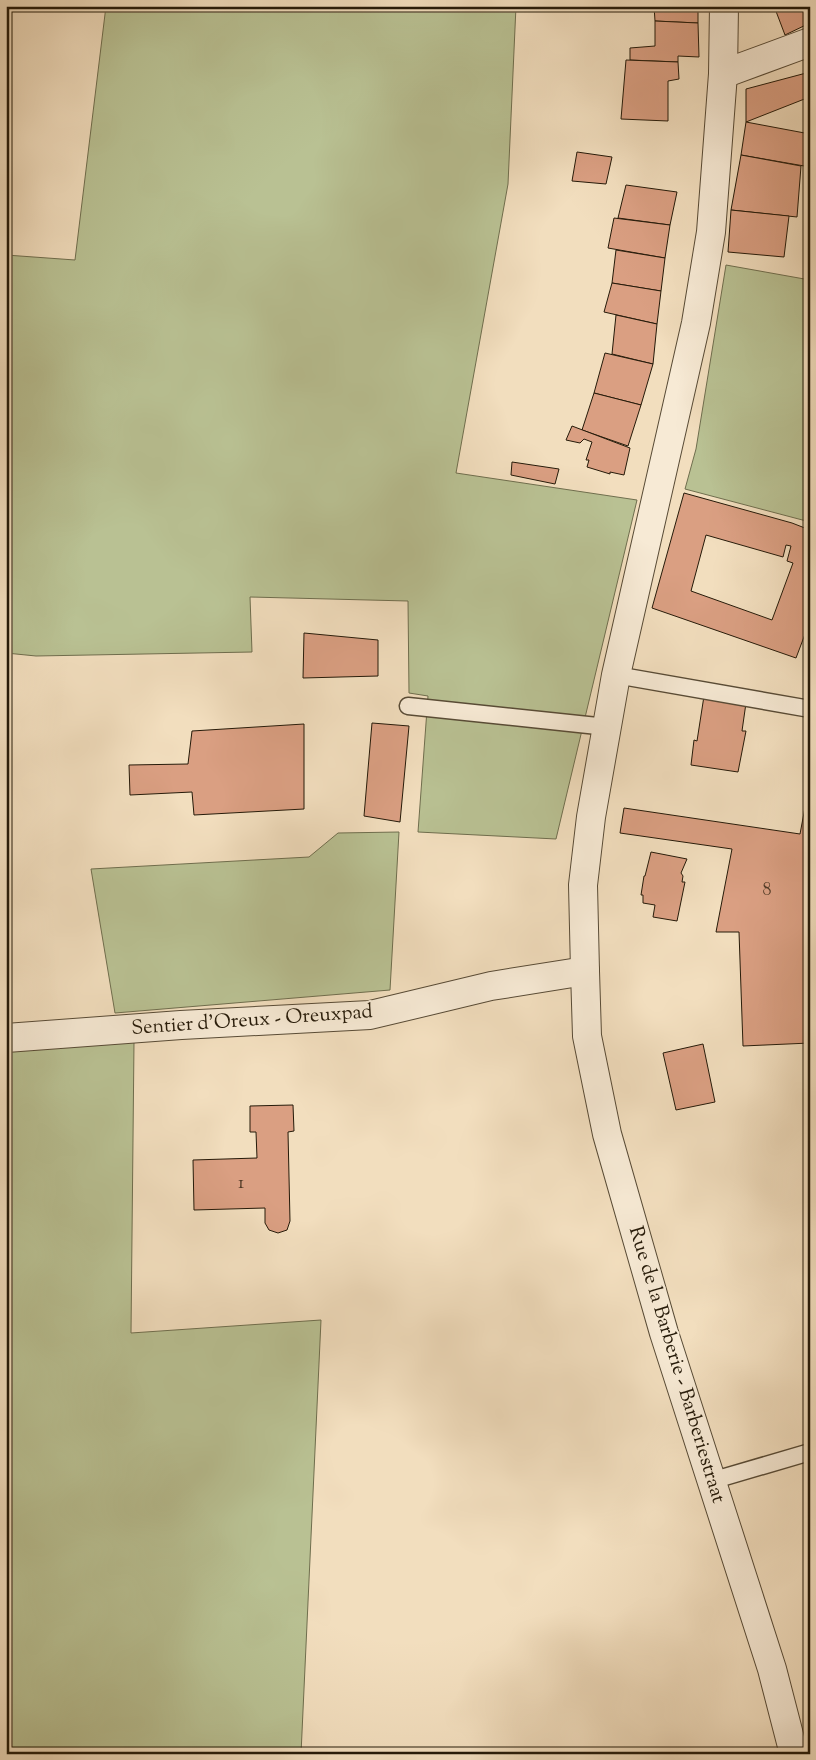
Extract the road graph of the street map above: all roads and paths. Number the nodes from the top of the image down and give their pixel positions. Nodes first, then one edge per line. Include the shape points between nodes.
1 (724, 6) edge
2 (810, 42) edge
3 (724, 74) junction
4 (616, 675) junction
5 (408, 706) dead end
6 (810, 709) edge
7 (607, 727) junction
8 (585, 971) junction
9 (6, 1038) edge
10 (810, 1452) edge
11 (711, 1481) junction
12 (794, 1754) edge

1 - 3 street, Rue de la Barberie - Barberiestraat
2 - 3 street
3 - 4 street, Rue de la Barberie - Barberiestraat via 711,232 696,323
4 - 6 lane
4 - 7 street, Rue de la Barberie - Barberiestraat
5 - 7 lane
7 - 8 street, Rue de la Barberie - Barberiestraat via 583,885
8 - 9 street, Sentier d'Oreux - Oreuxpad via 491,986 370,1015
8 - 11 street, Rue de la Barberie - Barberiestraat via 587,1036 607,1134 664,1333
10 - 11 lane
11 - 12 street, Rue de la Barberie - Barberiestraat via 772,1669

